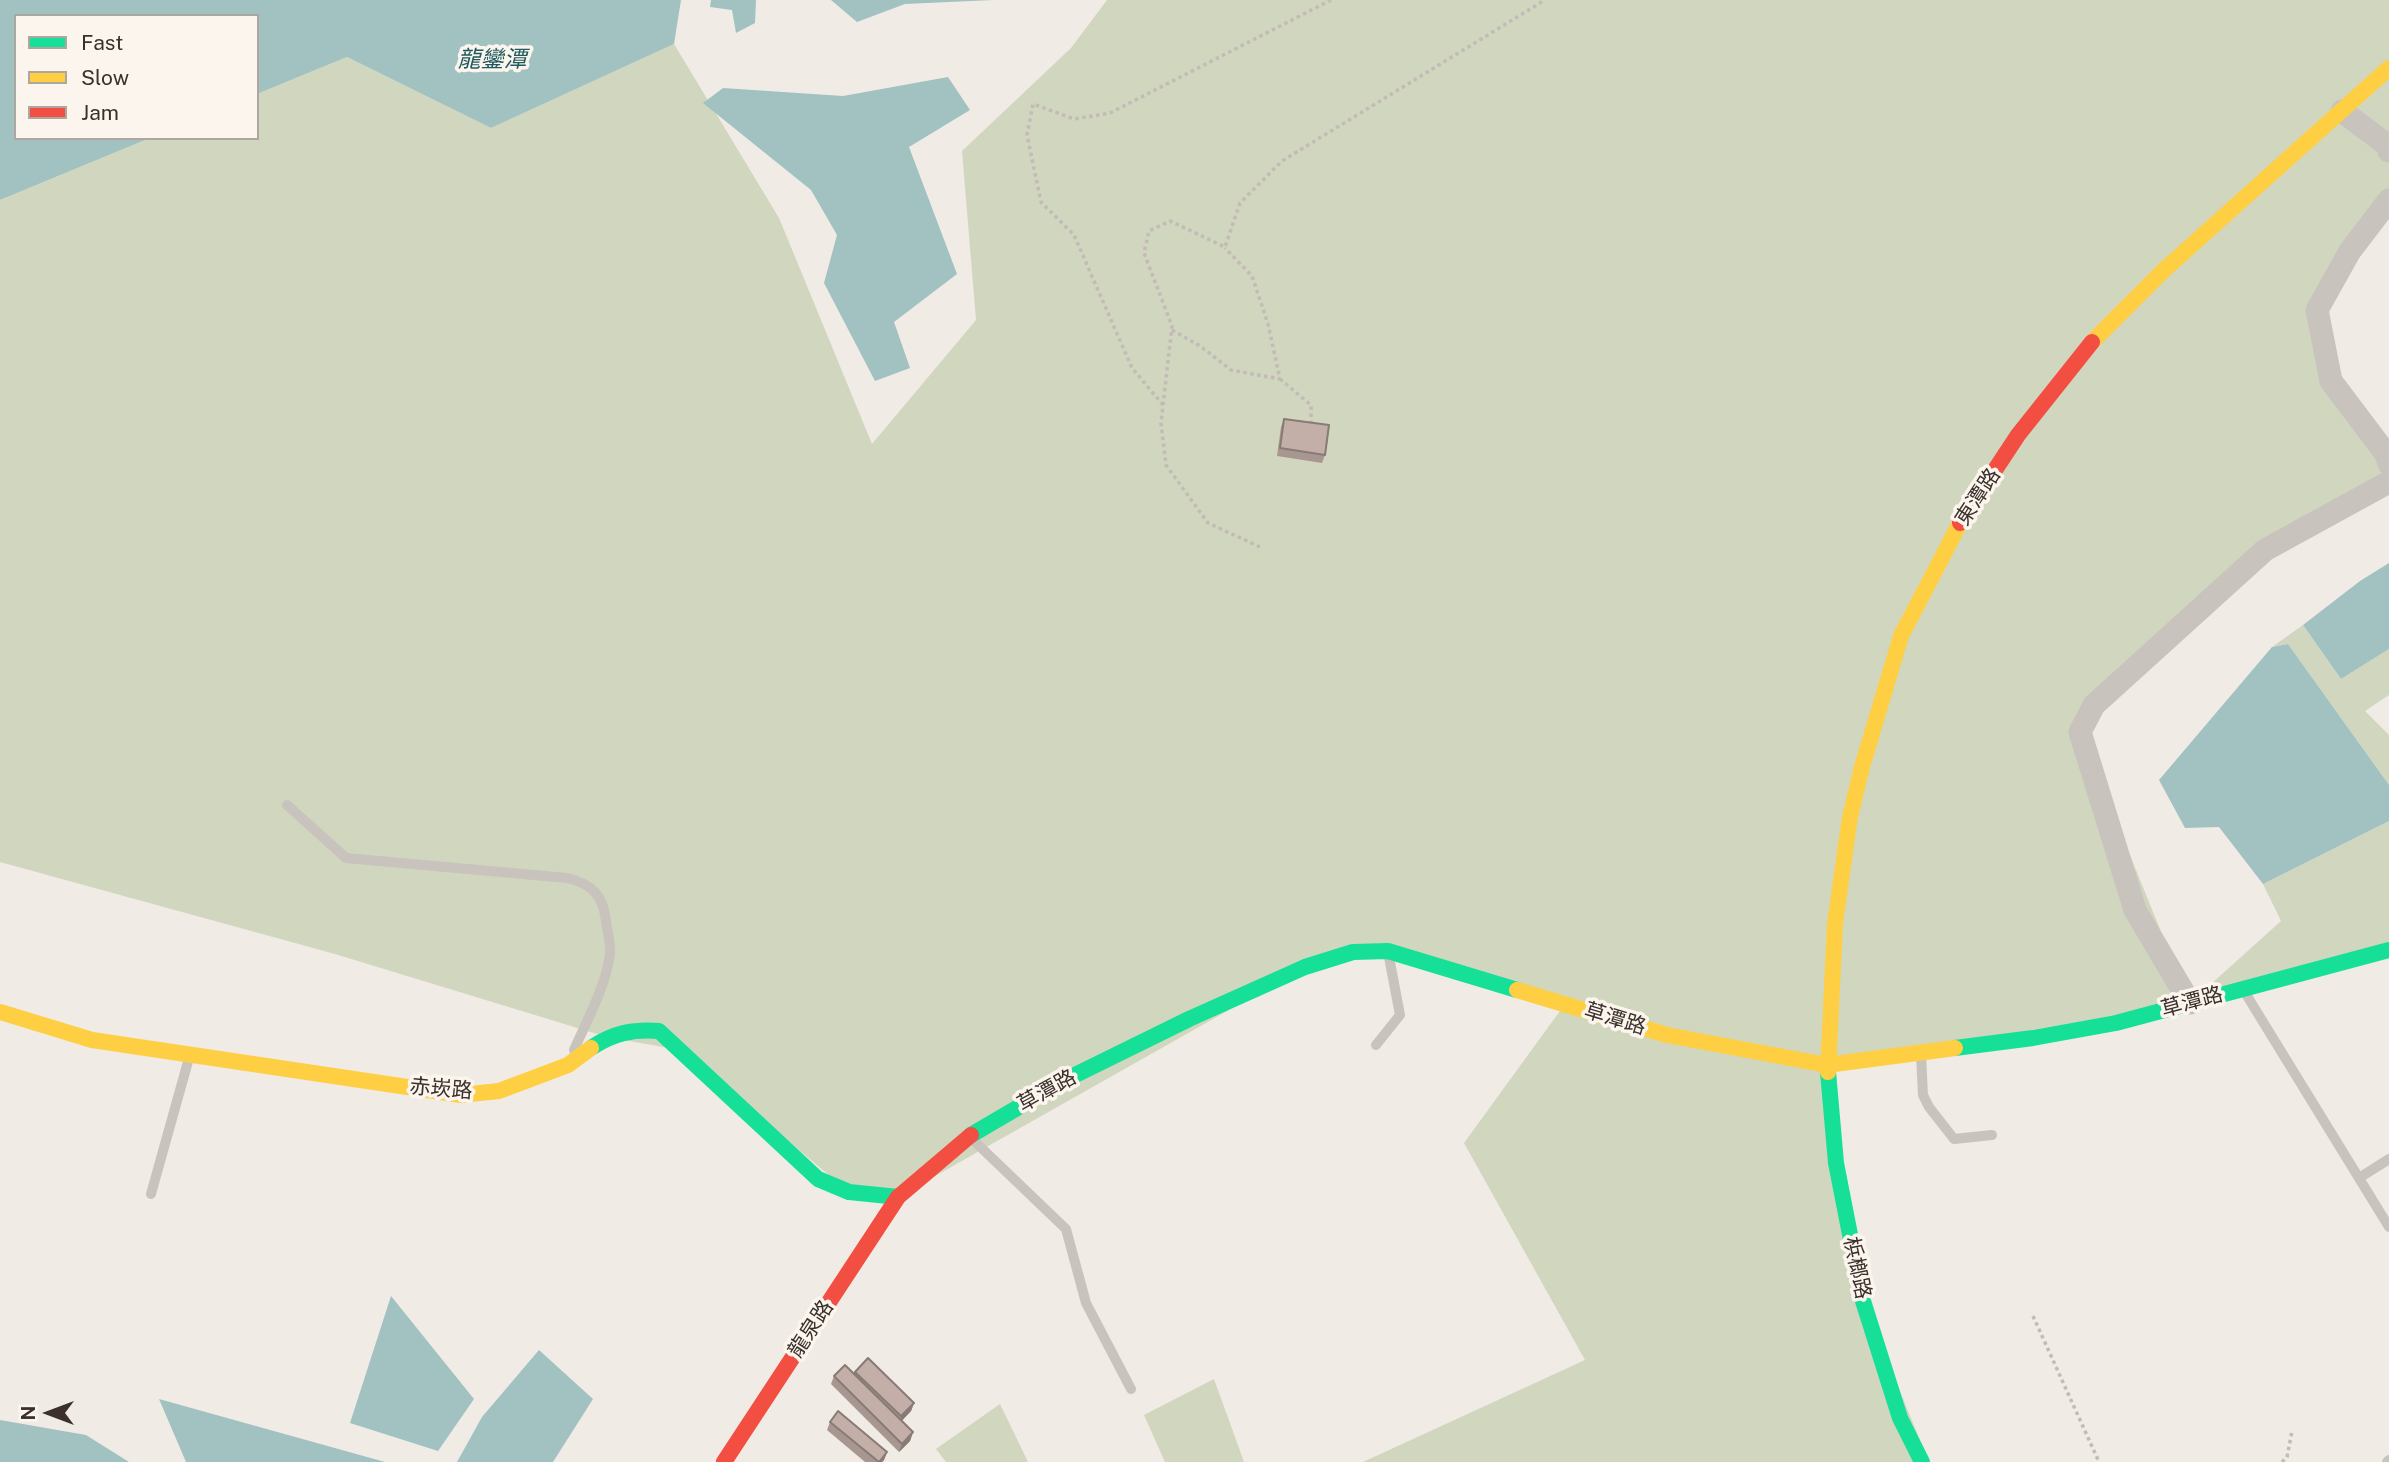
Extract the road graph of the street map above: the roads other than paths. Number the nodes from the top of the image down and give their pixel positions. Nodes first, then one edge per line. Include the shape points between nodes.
1 (2389, 68) edge
2 (2342, 111) junction
3 (2389, 151) edge
4 (2389, 200) edge
5 (2389, 464) edge
6 (2389, 482) edge
7 (287, 805) dead end
8 (2389, 950) edge
9 (1388, 951) junction
10 (2242, 989) junction
11 (2190, 1003) junction
12 (0, 1012) edge
13 (1376, 1045) dead end
14 (1920, 1053) junction
15 (190, 1056) junction
16 (568, 1065) junction
17 (1827, 1065) junction
18 (1993, 1135) dead end
19 (969, 1136) junction
20 (2389, 1159) edge
21 (2359, 1178) junction
22 (151, 1194) dead end
23 (898, 1197) junction
24 (2389, 1227) edge
25 (1131, 1389) dead end
26 (724, 1462) edge
27 (1922, 1462) edge

1 - 2 street, 東潭路
2 - 3 street
2 - 17 street, 東潭路 via 2163,271 2083,351 2018,435 1964,516 1901,636 1862,767 1835,923
4 - 5 street via 2350,251 2317,310 2331,381
6 - 11 street via 2265,550 2094,705 2080,732 2135,910
7 - 16 lane via 346,858 584,882 605,908 610,953
8 - 10 street, 草潭路
9 - 13 lane via 1400,1015
9 - 17 street, 草潭路 via 1667,1035
9 - 19 street, 草潭路 via 1353,952 1305,967 1065,1080
10 - 11 street, 草潭路
10 - 21 lane
11 - 14 street, 草潭路 via 2116,1023
12 - 15 street, 赤崁路 via 92,1040
14 - 17 street, 草潭路
14 - 18 lane via 1923,1095 1954,1139
15 - 16 street, 赤崁路 via 461,1094 499,1091
15 - 22 lane
16 - 23 street, 赤崁路 via 607,1037 637,1029 659,1031 818,1179 849,1192
17 - 27 street, 梹榔路 via 1836,1163 1863,1301 1900,1418
19 - 23 street, 草潭路
19 - 25 lane via 1066,1228 1086,1303
20 - 21 lane
21 - 24 lane
23 - 26 street, 龍泉路

